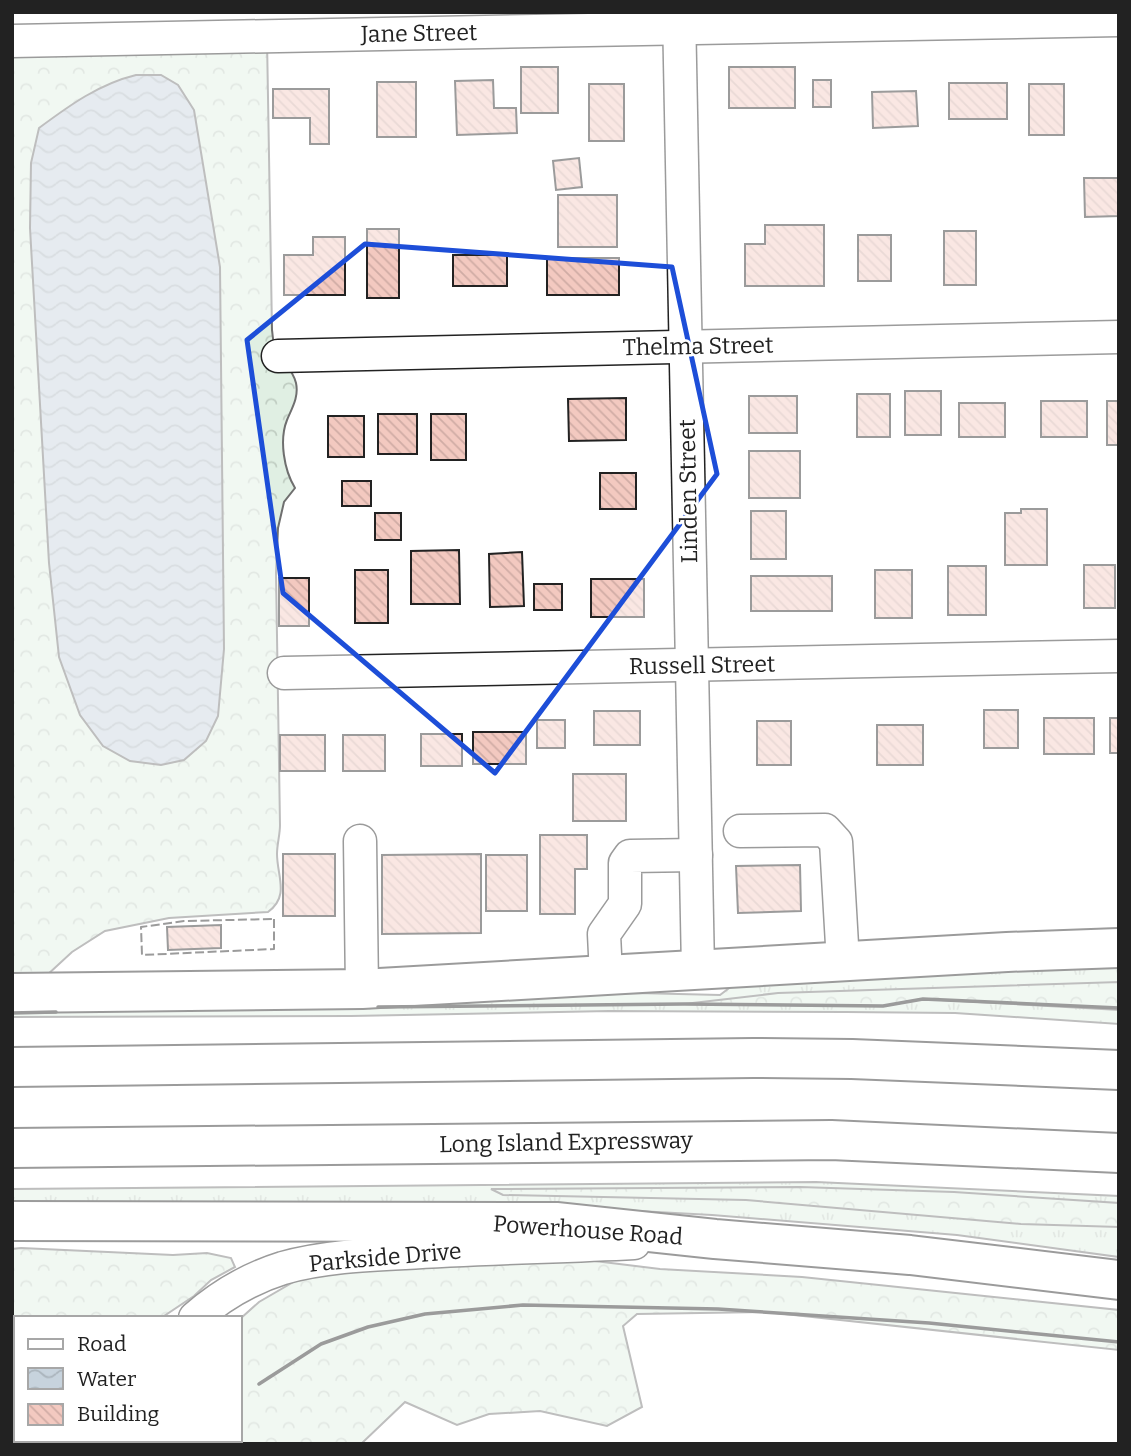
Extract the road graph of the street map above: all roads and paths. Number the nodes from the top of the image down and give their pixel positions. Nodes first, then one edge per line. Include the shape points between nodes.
1 (679, 20) edge
2 (1119, 20) edge
3 (211, 25) edge
4 (12, 41) edge
5 (1119, 337) edge
6 (685, 346) junction
7 (278, 356) dead end
8 (1119, 656) edge
9 (692, 665) junction
10 (284, 673) dead end
11 (740, 831) dead end
12 (360, 841) dead end
13 (696, 855) junction
14 (1119, 948) edge
15 (843, 962) junction
16 (698, 969) junction
17 (606, 975) junction
18 (362, 989) junction
19 (12, 993) edge
20 (12, 1067) edge
21 (1119, 1070) edge
22 (12, 1148) edge
23 (1119, 1153) edge
24 (12, 1221) edge
25 (715, 1239) junction
26 (1119, 1280) edge
27 (198, 1316) edge

1 - 2 street, Jane Street
1 - 3 street, Jane Street
1 - 6 street, Linden Street
3 - 4 street, Jane Street
5 - 6 street, Thelma Street
6 - 7 street, Thelma Street
6 - 9 street, Linden Street
8 - 9 street, Russell Street
9 - 10 street, Russell Street
9 - 13 street, Linden Street
11 - 15 street via 825,830 836,842
12 - 18 street
13 - 16 street, Linden Street
13 - 17 street via 630,856 625,863 625,904 604,934
14 - 15 main road
15 - 16 main road
16 - 17 main road
17 - 18 main road
18 - 19 main road
20 - 21 main road via 753,1058
22 - 23 main road, Long Island Expressway via 831,1140
24 - 25 main road, Powerhouse Road via 556,1222
25 - 26 main road, Powerhouse Road via 947,1259
25 - 27 street, Parkside Drive via 328,1259 263,1276

